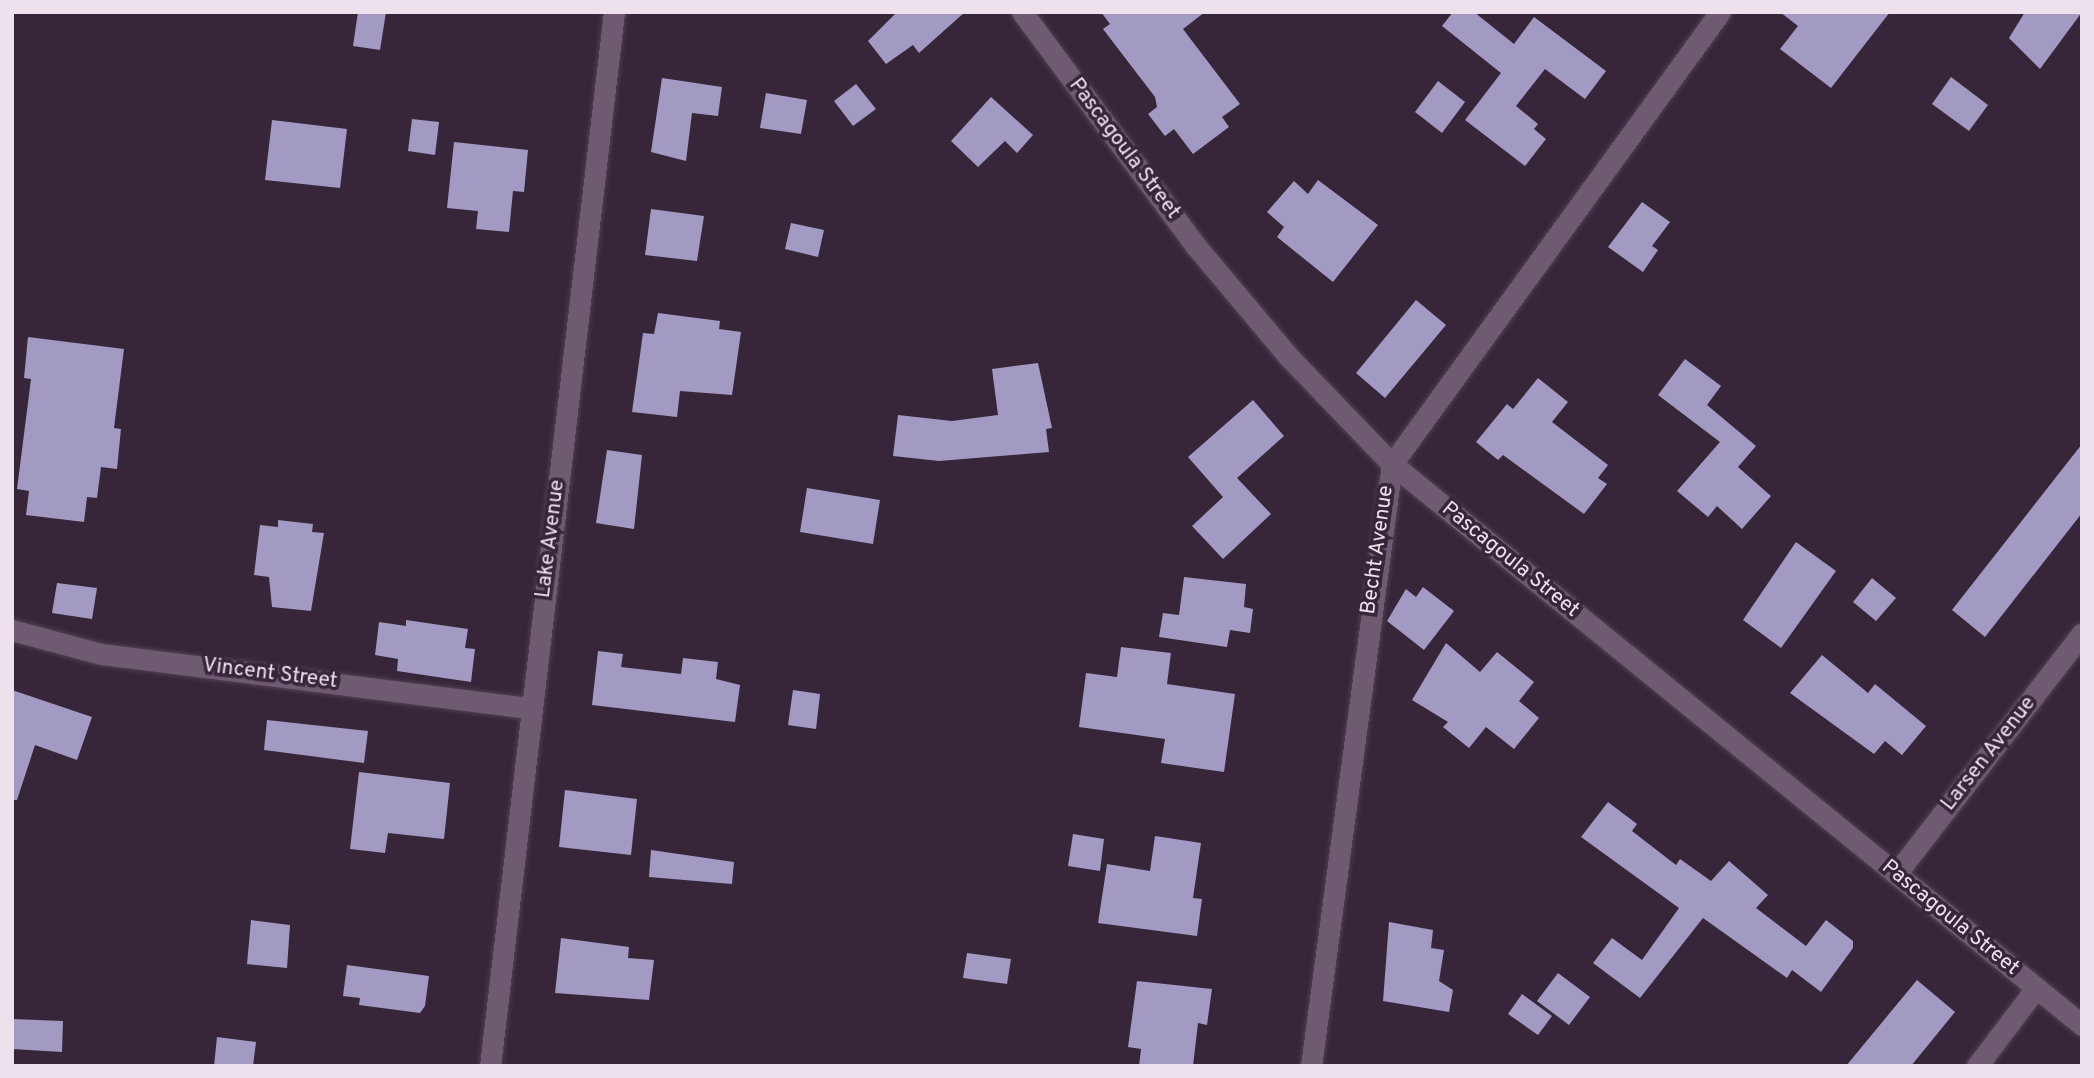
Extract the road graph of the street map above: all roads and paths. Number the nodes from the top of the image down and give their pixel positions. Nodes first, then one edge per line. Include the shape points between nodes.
1 (614, 12) edge
2 (1022, 12) edge
3 (1720, 12) edge
4 (1392, 464) junction
5 (12, 630) edge
6 (2082, 634) edge
7 (531, 708) junction
8 (1896, 874) junction
9 (2036, 988) junction
10 (2082, 1025) edge
11 (490, 1066) edge
12 (1311, 1066) edge
13 (1977, 1066) edge

1 - 7 street, Lake Avenue
2 - 4 street, Pascagoula Street via 1195,245 1289,357
3 - 4 street, Becht Avenue
4 - 8 street, Pascagoula Street
4 - 12 street, Becht Avenue
5 - 7 street, Vincent Street via 101,653
6 - 8 street, Larsen Avenue
7 - 11 street, Lake Avenue
8 - 9 street, Pascagoula Street
9 - 10 street, Pascagoula Street
9 - 13 street

